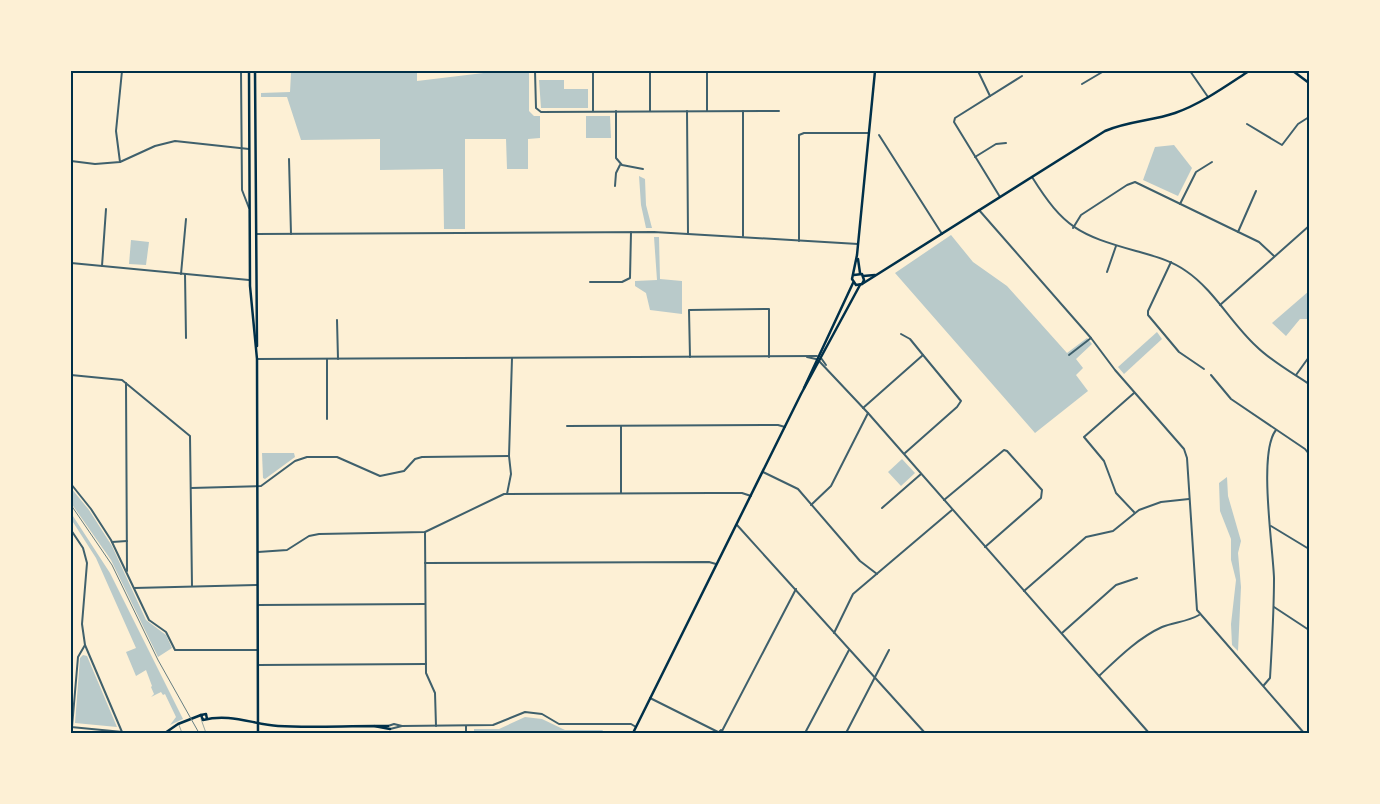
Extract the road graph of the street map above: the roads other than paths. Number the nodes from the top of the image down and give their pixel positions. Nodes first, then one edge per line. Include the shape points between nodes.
1 (122, 71) edge
2 (241, 71) edge
3 (248, 71) edge
4 (255, 71) edge
5 (535, 71) edge
6 (593, 71) edge
7 (650, 71) edge
8 (707, 71) edge
9 (875, 71) edge
10 (978, 71) edge
11 (1104, 71) edge
12 (1190, 71) edge
13 (1249, 71) edge
14 (1293, 71) edge
15 (1022, 76) dead end
16 (1309, 83) edge
17 (1082, 84) dead end
18 (990, 96) junction
19 (1208, 97) junction
20 (707, 111) junction
21 (743, 111) junction
22 (779, 111) dead end
23 (593, 112) junction
24 (616, 112) junction
25 (650, 112) junction
26 (688, 112) junction
27 (1309, 117) edge
28 (1247, 124) dead end
29 (868, 132) junction
30 (879, 135) dead end
31 (1006, 143) dead end
32 (241, 149) junction
33 (249, 149) junction
34 (975, 157) junction
35 (289, 159) dead end
36 (71, 161) edge
37 (120, 162) junction
38 (1212, 162) dead end
39 (621, 164) junction
40 (643, 169) dead end
41 (1032, 177) junction
42 (615, 186) dead end
43 (1256, 191) dead end
44 (1000, 197) junction
45 (1180, 204) junction
46 (249, 208) junction
47 (106, 209) dead end
48 (979, 210) junction
49 (186, 219) dead end
50 (1309, 226) edge
51 (1073, 228) junction
52 (631, 232) junction
53 (1238, 232) junction
54 (249, 234) junction
55 (256, 234) junction
56 (291, 234) junction
57 (688, 234) junction
58 (942, 234) junction
59 (743, 237) junction
60 (799, 241) junction
61 (858, 244) junction
62 (1116, 246) junction
63 (857, 255) junction
64 (1274, 256) junction
65 (1172, 262) junction
66 (71, 263) edge
67 (102, 266) junction
68 (1107, 272) dead end
69 (860, 273) junction
70 (181, 274) junction
71 (185, 274) junction
72 (854, 275) junction
73 (877, 275) junction
74 (863, 276) junction
75 (249, 280) junction
76 (256, 281) junction
77 (590, 282) dead end
78 (853, 283) junction
79 (861, 284) junction
80 (1220, 305) junction
81 (337, 320) dead end
82 (901, 334) dead end
83 (186, 338) dead end
84 (1091, 338) junction
85 (256, 352) junction
86 (923, 355) junction
87 (769, 356) junction
88 (1070, 356) dead end
89 (690, 357) junction
90 (1309, 357) edge
91 (512, 358) junction
92 (816, 358) junction
93 (257, 359) junction
94 (327, 359) junction
95 (338, 359) junction
96 (820, 360) junction
97 (1204, 369) dead end
98 (71, 375) edge
99 (1211, 375) dead end
100 (1296, 375) junction
101 (126, 383) junction
102 (1309, 384) edge
103 (1134, 393) junction
104 (802, 394) junction
105 (863, 408) junction
106 (868, 413) junction
107 (327, 418) dead end
108 (567, 426) dead end
109 (621, 426) junction
110 (785, 427) junction
111 (1276, 430) junction
112 (904, 454) junction
113 (1309, 454) edge
114 (509, 456) junction
115 (763, 472) junction
116 (920, 474) junction
117 (71, 484) edge
118 (257, 486) junction
119 (191, 488) junction
120 (621, 493) junction
121 (507, 494) junction
122 (751, 496) junction
123 (1190, 499) junction
124 (944, 500) junction
125 (811, 505) junction
126 (882, 508) dead end
127 (952, 510) junction
128 (1135, 513) junction
129 (737, 525) junction
130 (1271, 526) junction
131 (71, 530) edge
132 (425, 532) junction
133 (127, 541) junction
134 (112, 542) junction
135 (985, 547) junction
136 (1309, 549) edge
137 (258, 552) junction
138 (425, 563) junction
139 (716, 564) junction
140 (127, 573) junction
141 (877, 574) junction
142 (1137, 578) dead end
143 (258, 585) junction
144 (192, 586) junction
145 (134, 588) junction
146 (796, 589) junction
147 (1024, 591) junction
148 (426, 604) junction
149 (258, 605) junction
150 (1274, 607) junction
151 (1199, 615) junction
152 (1309, 630) edge
153 (834, 633) junction
154 (1062, 633) junction
155 (85, 645) junction
156 (258, 650) junction
157 (849, 650) junction
158 (888, 650) dead end
159 (426, 664) junction
160 (257, 665) junction
161 (875, 676) junction
162 (1099, 676) junction
163 (1263, 686) junction
164 (650, 698) junction
165 (201, 717) junction
166 (207, 717) junction
167 (258, 722) junction
168 (178, 724) junction
169 (436, 726) junction
170 (466, 726) junction
171 (71, 727) edge
172 (636, 727) junction
173 (922, 729) junction
174 (388, 730) edge
175 (122, 732) edge
176 (718, 732) edge
177 (723, 732) edge
178 (133, 733) edge
179 (165, 733) edge
180 (182, 733) edge
181 (206, 733) edge
182 (258, 733) edge
183 (466, 733) edge
184 (633, 733) edge
185 (805, 733) edge
186 (846, 733) edge
187 (920, 733) edge
188 (925, 733) edge
189 (1148, 733) edge
190 (1304, 733) edge

1 - 37 street via 116,131
2 - 32 street
3 - 33 main road
4 - 55 main road
5 - 23 street via 536,108 541,112
6 - 23 street
7 - 25 street
8 - 20 street
9 - 29 main road
10 - 18 street
11 - 17 street
12 - 19 street
13 - 19 main road
14 - 16 main road
15 - 18 street
18 - 34 street via 955,118 954,122
19 - 41 main road via 1173,114 1130,122 1105,131
20 - 21 street
20 - 26 street
21 - 22 street
21 - 59 street
23 - 24 street
24 - 25 street
24 - 39 street via 616,154
25 - 26 street
26 - 57 street
27 - 28 street via 1298,124 1282,145
29 - 60 street via 804,132 798,135
29 - 61 main road
30 - 58 street
31 - 34 street via 996,144
32 - 33 street
32 - 37 street via 175,141 154,146
32 - 46 street via 242,190
33 - 46 main road
34 - 44 street
35 - 56 street
36 - 37 street via 95,164
38 - 45 street via 1196,172
39 - 40 street
39 - 42 street
41 - 44 main road
41 - 51 street via 1051,207
43 - 53 street
44 - 48 main road
45 - 51 street via 1132,182 1081,214
45 - 53 street
46 - 54 main road
47 - 67 street
48 - 58 main road
48 - 84 street
49 - 70 street
50 - 64 street
51 - 62 street
52 - 56 street
52 - 57 street
52 - 77 street via 630,278 622,282
53 - 64 street via 1264,245
54 - 55 main road
54 - 75 main road
55 - 56 street
55 - 76 main road
57 - 59 street
58 - 73 main road
59 - 60 street
60 - 61 street
61 - 63 main road
62 - 65 street
62 - 68 street
63 - 69 main road
63 - 72 main road
64 - 80 street
65 - 80 street via 1194,277
65 - 97 street via 1148,315 1183,356
66 - 67 street
67 - 70 street
69 - 72 main road
69 - 74 main road
70 - 71 street
71 - 75 street
71 - 83 street
72 - 78 main road
73 - 74 main road
73 - 79 main road
74 - 79 main road
75 - 76 main road
75 - 85 main road
76 - 85 main road
78 - 79 main road
78 - 92 main road
79 - 96 main road
80 - 100 street via 1255,346
81 - 95 street
82 - 86 street via 910,339
84 - 88 street
84 - 103 street
85 - 93 main road
86 - 105 street
86 - 112 street via 961,400
87 - 89 street
87 - 89 street via 769,309 760,309 689,310
87 - 92 street
89 - 91 street
90 - 100 street
91 - 95 street
91 - 114 street
92 - 96 main road
92 - 104 main road
93 - 94 street
93 - 118 main road
94 - 95 street
94 - 107 street
96 - 104 main road
96 - 105 street
98 - 101 street
99 - 111 street via 1231,399
100 - 102 street
101 - 119 street via 190,436
101 - 133 street
103 - 123 street via 1184,449
103 - 128 street via 1084,437 1104,461 1116,493
104 - 110 main road
105 - 106 street
106 - 112 street
106 - 125 street via 831,486
108 - 109 street
109 - 110 street
109 - 120 street
110 - 115 main road
111 - 113 street
111 - 130 street via 1271,439 1268,482
112 - 116 street
114 - 118 street via 422,457 404,471 380,476 337,458 307,457
114 - 121 street via 511,474
115 - 122 main road
115 - 125 street via 798,489
116 - 124 street
116 - 126 street
117 - 134 street
118 - 119 street
118 - 137 main road
119 - 144 street
120 - 121 street
120 - 122 street via 742,493
121 - 132 street
122 - 129 main road
123 - 128 street via 1161,502
123 - 151 street
124 - 127 street
124 - 135 street via 1000,452 1007,451 1013,457 1043,493
125 - 141 street via 860,561
127 - 135 street
127 - 141 street
128 - 147 street via 1113,531 1086,537
129 - 139 main road
129 - 146 street
130 - 136 street
130 - 150 street
131 - 155 street via 86,555 87,563 82,624
132 - 137 street via 319,534 309,536 287,550
132 - 138 street
133 - 134 street
133 - 140 street
134 - 140 street
135 - 147 street
137 - 143 main road
138 - 139 street
138 - 148 street
139 - 164 main road
140 - 145 street
141 - 153 street via 854,594
142 - 154 street via 1116,585
143 - 144 street
143 - 149 main road
144 - 145 street
145 - 156 street via 149,620 166,632 175,650
146 - 153 street
146 - 177 street
147 - 154 street
148 - 149 street
148 - 159 street
149 - 156 main road
150 - 152 street
150 - 163 street via 1270,678
151 - 162 street via 1161,628 1138,642
151 - 163 street
153 - 157 street
154 - 162 street
155 - 171 street via 78,657
155 - 175 street
156 - 160 main road
157 - 161 street
157 - 185 street
158 - 161 street
159 - 160 street
159 - 169 street via 435,697
160 - 167 main road
161 - 173 street
161 - 186 street
162 - 189 street
163 - 190 street
164 - 172 main road
164 - 176 street
165 - 166 main road
165 - 166 main road
165 - 168 main road
165 - 181 lane
166 - 167 main road
167 - 174 main road via 290,726 374,726
167 - 182 main road
168 - 179 main road
168 - 180 lane
169 - 170 street
169 - 174 street via 394,724
170 - 172 street via 499,724 530,712 542,714 559,724 631,724
170 - 183 street
171 - 175 street
172 - 184 main road
173 - 187 street
173 - 188 street
175 - 178 street
176 - 177 street

